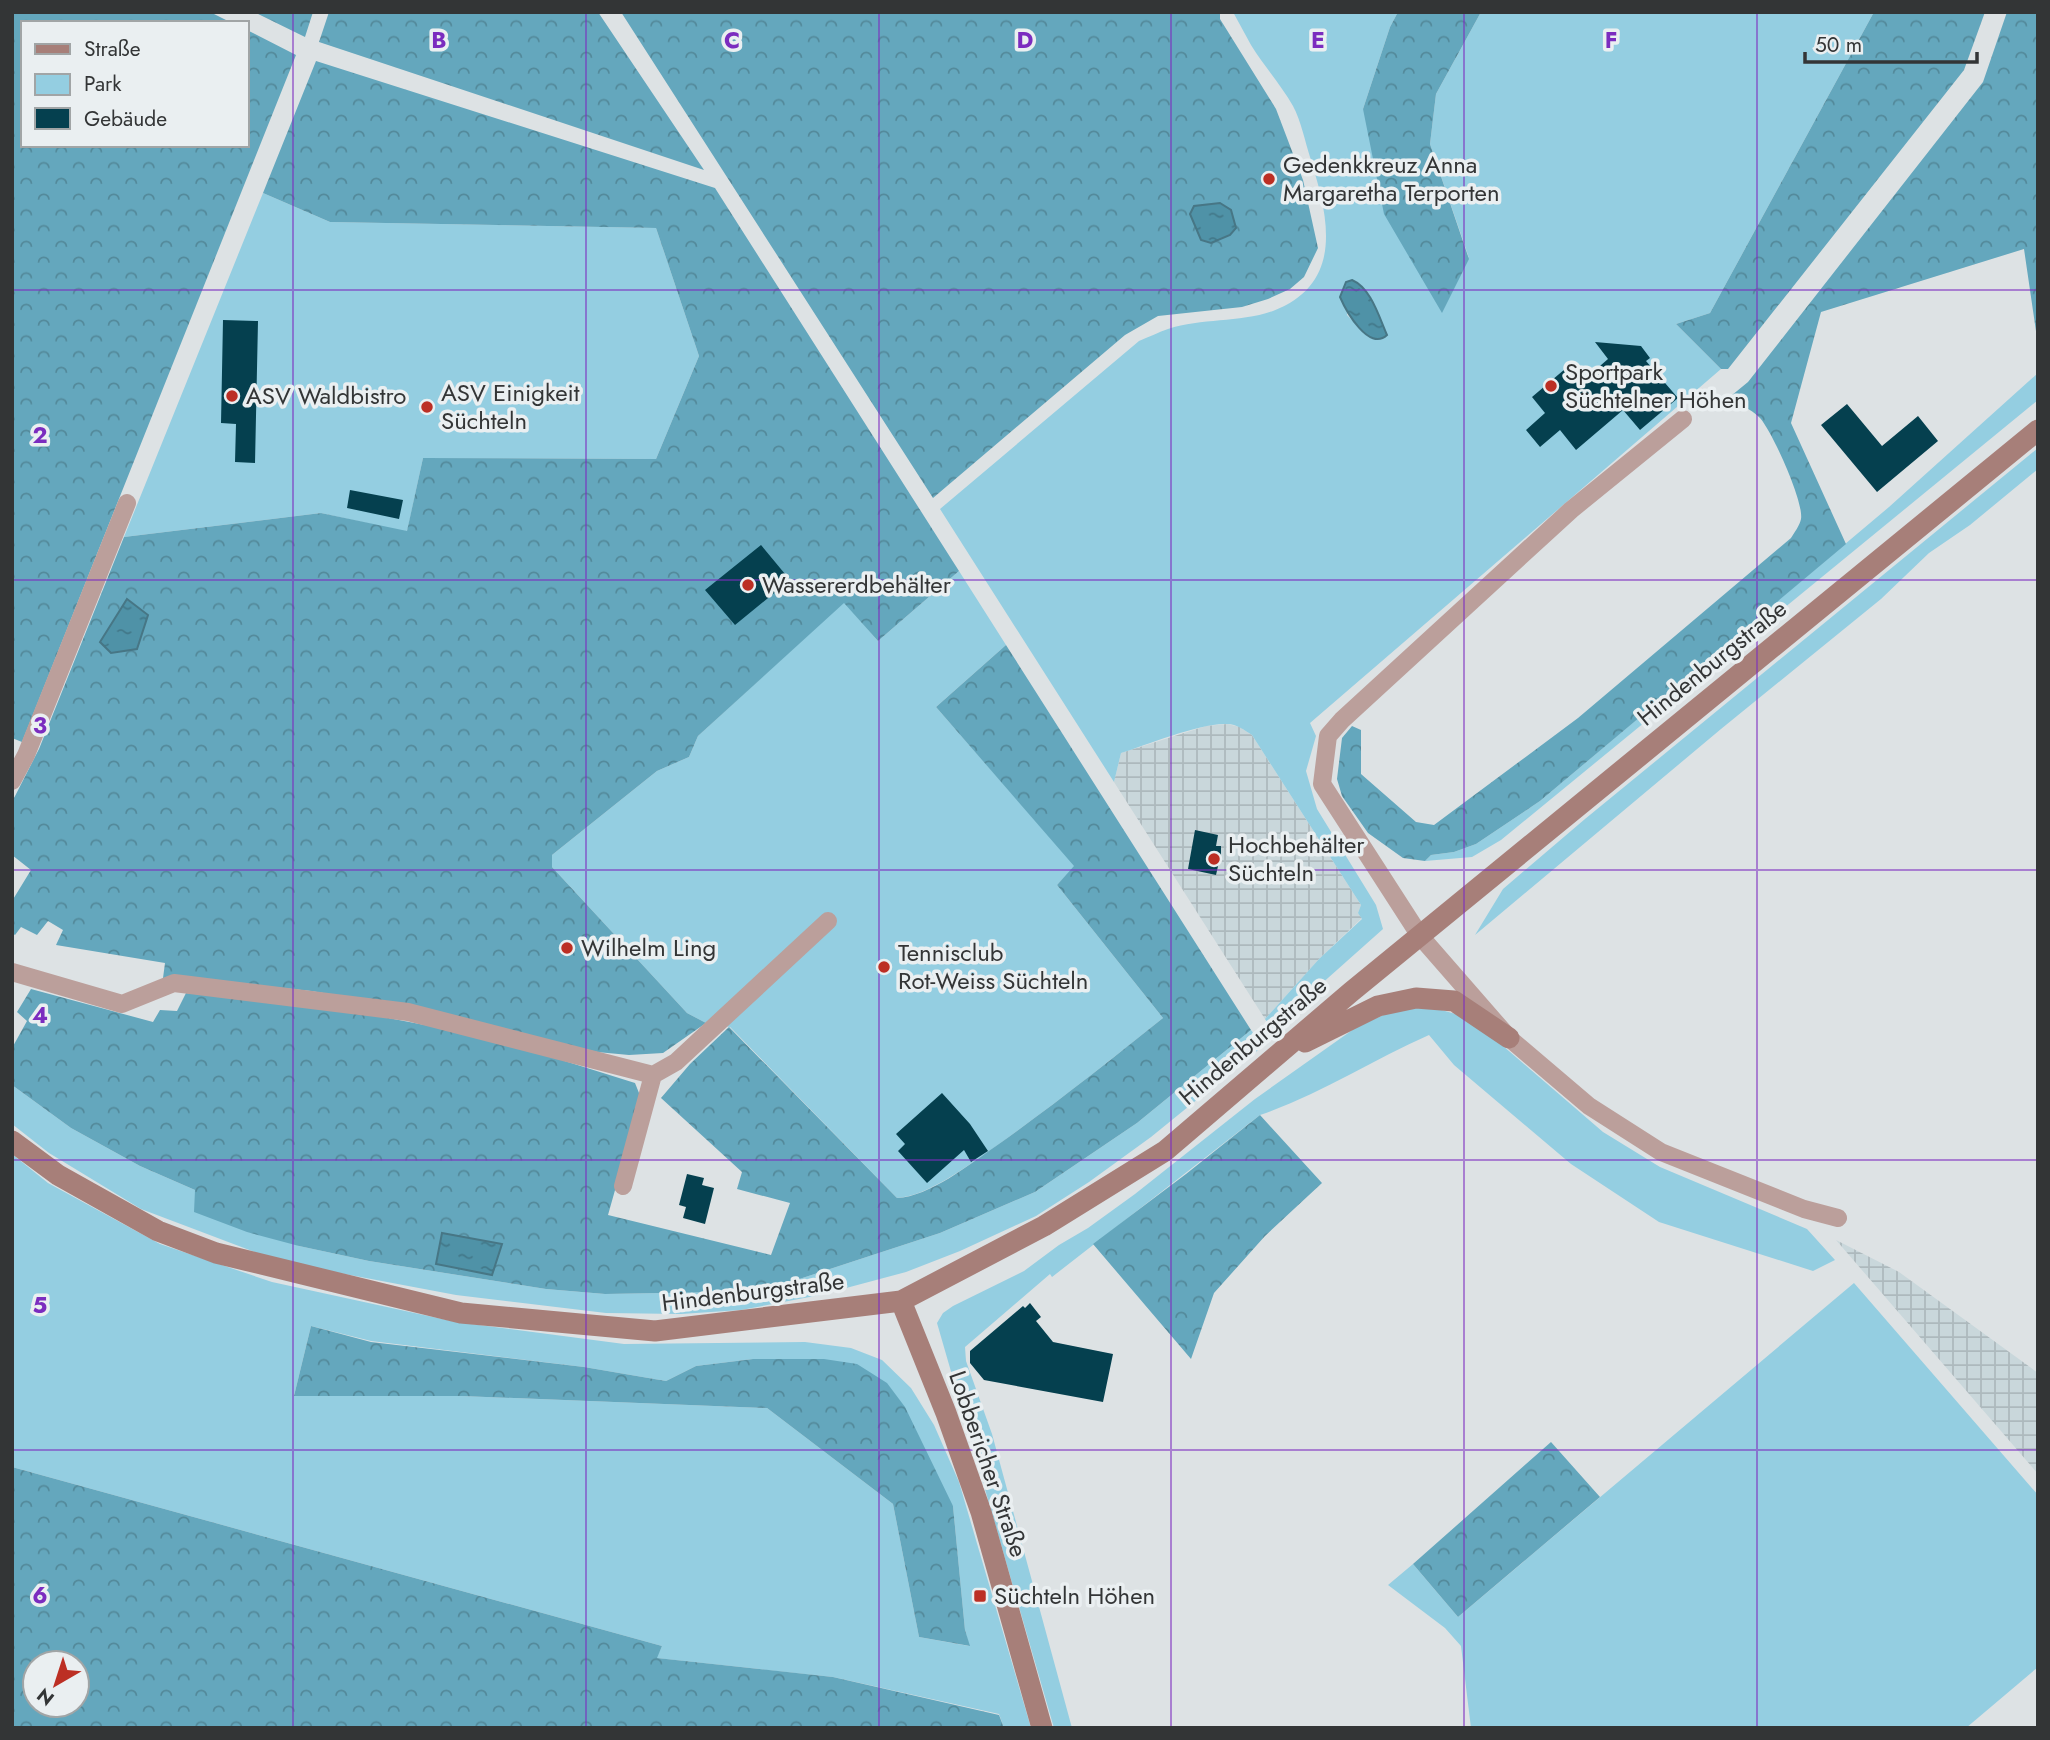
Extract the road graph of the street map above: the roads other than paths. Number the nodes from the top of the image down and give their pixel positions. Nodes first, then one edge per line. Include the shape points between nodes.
1 (1683, 419) dead end
2 (2038, 430) edge
3 (127, 503) dead end
4 (19, 752) edge
5 (12, 781) edge
6 (828, 920) dead end
7 (1420, 936) junction
8 (12, 972) edge
9 (1509, 1038) junction
10 (1278, 1055) junction
11 (653, 1075) junction
12 (12, 1141) edge
13 (623, 1186) dead end
14 (1838, 1218) dead end
15 (901, 1301) junction
16 (1042, 1728) edge

1 - 7 street via 1531,546 1328,736 1322,784
2 - 7 main road, Hindenburgstraße
3 - 4 street
4 - 5 street
6 - 11 street via 676,1062
7 - 9 street
7 - 10 main road, Hindenburgstraße
8 - 11 street via 122,1004 174,983 408,1012
9 - 10 main road via 1454,1001 1416,998 1378,1006
9 - 14 street via 1589,1106 1661,1152
10 - 15 main road, Hindenburgstraße via 1165,1151 1044,1226
11 - 13 street
12 - 15 main road, Hindenburgstraße via 58,1175 147,1225 216,1253 461,1313 655,1331
15 - 16 main road, Lobbericher Straße via 981,1512

